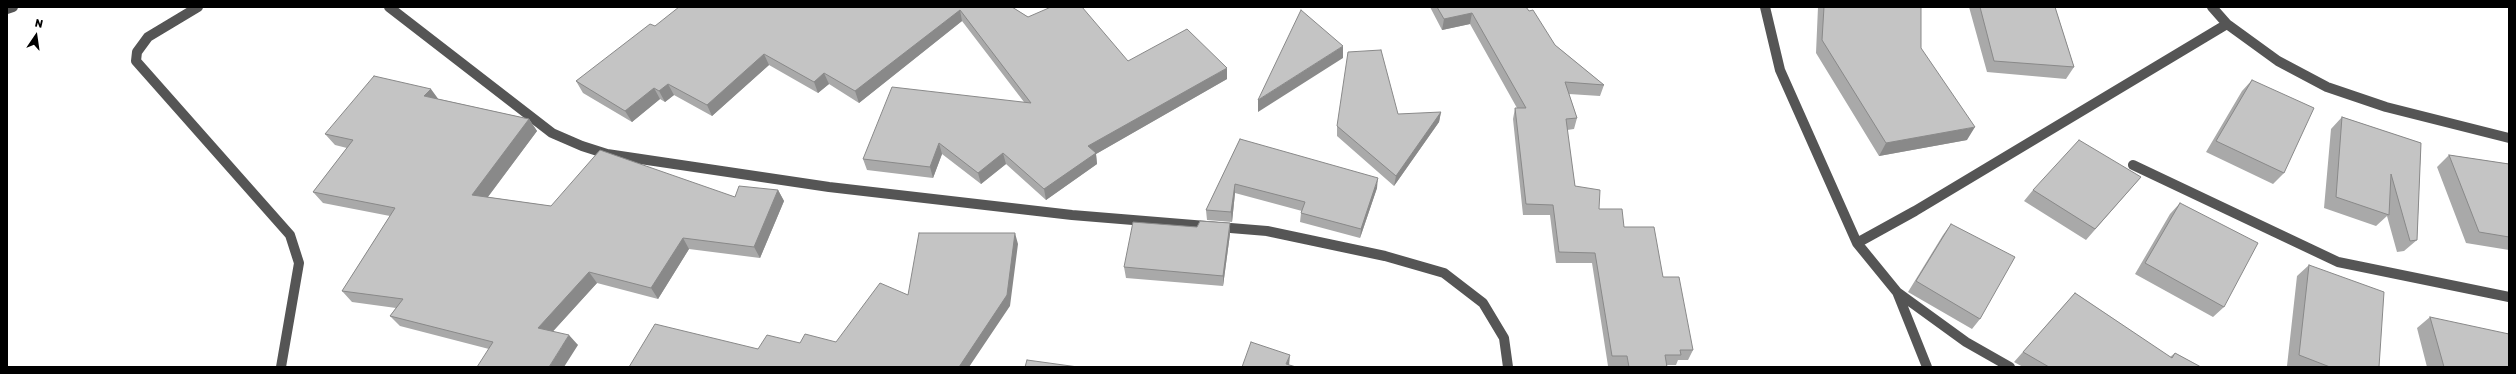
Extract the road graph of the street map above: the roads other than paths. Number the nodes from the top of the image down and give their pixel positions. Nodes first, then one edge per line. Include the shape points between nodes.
1 (13, 7) edge
2 (198, 7) edge
3 (390, 7) edge
4 (1765, 7) edge
5 (2212, 7) edge
6 (7, 9) edge
7 (2227, 24) junction
8 (2509, 138) edge
9 (2133, 165) dead end
10 (1857, 243) junction
11 (1897, 292) junction
12 (2509, 297) edge
13 (281, 367) edge
14 (1508, 367) edge
15 (1927, 367) edge
16 (2010, 367) edge

1 - 6 street
2 - 13 street via 148,36 137,52 136,61 290,235 299,263
3 - 14 street via 552,133 582,146 607,154 829,187 1072,216 1267,231 1385,256 1444,273 1483,303 1504,338
4 - 10 street via 1780,70
5 - 7 street
7 - 8 street via 2278,61 2327,87 2386,107
7 - 10 street via 1922,207
9 - 12 street via 2338,262
10 - 11 street
11 - 15 street
11 - 16 street via 1966,342

